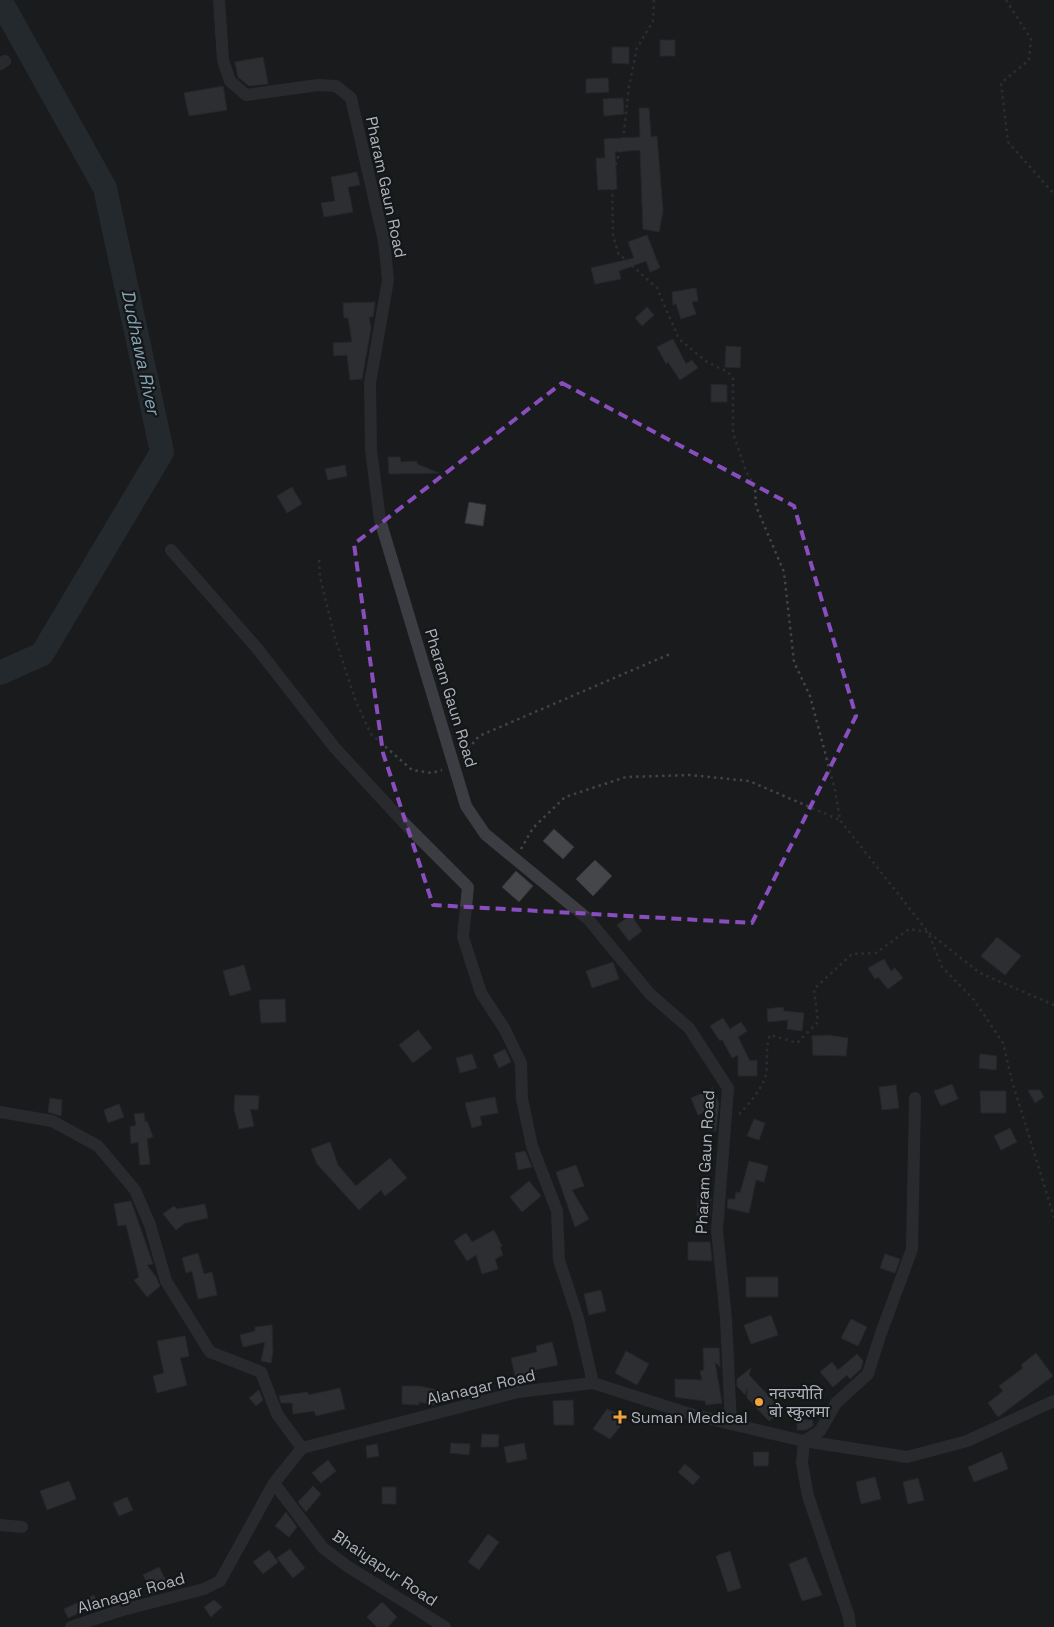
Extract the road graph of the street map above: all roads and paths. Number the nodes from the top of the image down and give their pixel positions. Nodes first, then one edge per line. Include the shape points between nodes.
1 (219, 0) edge
2 (654, 0) edge
3 (1006, 0) edge
4 (1054, 194) edge
5 (171, 550) dead end
6 (319, 560) dead end
7 (670, 654) dead end
8 (454, 765) junction
9 (840, 820) junction
10 (516, 859) junction
11 (928, 932) junction
12 (1054, 1005) edge
13 (915, 1098) dead end
14 (0, 1112) edge
15 (725, 1127) junction
16 (1054, 1217) edge
17 (593, 1383) junction
18 (1054, 1401) edge
19 (731, 1424) junction
20 (804, 1441) junction
21 (302, 1448) junction
22 (274, 1483) junction
23 (0, 1525) edge
24 (22, 1527) dead end
25 (71, 1627) edge
26 (445, 1627) edge
27 (850, 1627) edge

1 - 8 street, Pharam Gaun Road via 223,60 230,81 246,95 336,86 351,98 384,240 388,280 370,383 371,450 380,520
2 - 9 path via 653,21 636,48 623,141 612,177 613,234 618,253 657,288 679,339 707,362 728,372 733,379 733,433 755,487 756,506 784,572 794,662 810,696
3 - 4 path via 1031,39 1029,60 1001,82 1008,142
5 - 17 street via 256,647 335,748 468,887 463,938 482,993 521,1063 522,1099 530,1137 557,1211 559,1260 578,1318
6 - 8 path via 335,638 356,702 371,734 412,770 432,773
7 - 8 path via 479,736
8 - 10 street, Pharam Gaun Road via 466,806 485,834
9 - 10 path via 749,781 690,775 626,777 565,797 533,828
9 - 11 path
10 - 15 street, Pharam Gaun Road via 588,919 650,994 689,1028 728,1088
11 - 12 path via 980,972
11 - 15 path via 909,929 876,953 852,954 814,989 818,1022 797,1043 770,1035 766,1048 766,1075 750,1104
11 - 16 path via 942,967 974,1000 1004,1043 1012,1081
13 - 20 street via 912,1249 868,1374 836,1403 820,1431
14 - 21 street via 52,1121 98,1146 135,1190 150,1225 166,1281 210,1352 261,1372 278,1414
15 - 19 street, Pharam Gaun Road via 716,1230 726,1319
17 - 19 street, Alanagar Road via 687,1414
17 - 21 street, Alanagar Road via 518,1392
18 - 20 street, Alanagar Road via 967,1441 906,1457
19 - 20 street, Alanagar Road
20 - 27 street via 802,1463 808,1496 850,1617
21 - 22 street, Alanagar Road
22 - 25 street, Alanagar Road via 220,1581 204,1589
22 - 26 street, Bhaiyapur Road via 323,1548
23 - 24 street

